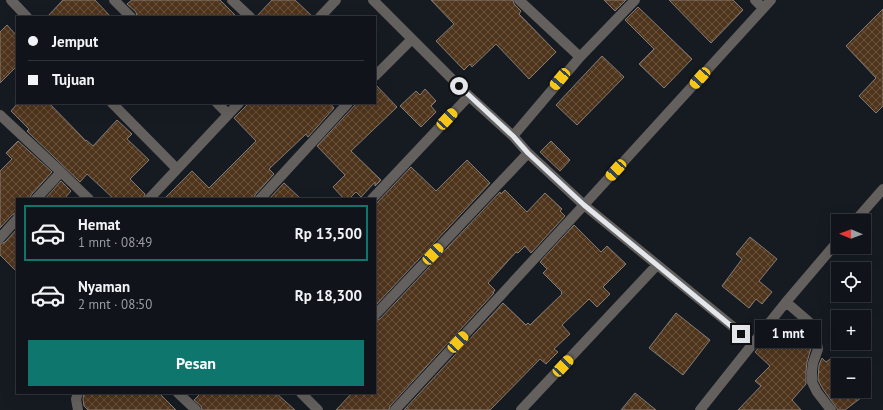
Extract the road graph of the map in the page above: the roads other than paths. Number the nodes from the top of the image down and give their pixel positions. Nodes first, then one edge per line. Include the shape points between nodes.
1 (11, 0) edge
2 (114, 0) edge
3 (232, 0) edge
4 (336, 0) edge
5 (372, 0) edge
6 (519, 0) edge
7 (635, 0) edge
8 (755, 0) edge
9 (771, 0) edge
10 (764, 8) junction
11 (26, 16) edge
12 (130, 16) edge
13 (249, 16) edge
14 (321, 16) edge
15 (412, 39) junction
16 (580, 57) junction
17 (376, 75) edge
18 (469, 96) junction
19 (113, 104) edge
20 (218, 104) edge
21 (238, 104) edge
22 (347, 104) edge
23 (228, 114) junction
24 (0, 115) edge
25 (513, 136) junction
26 (528, 153) junction
27 (177, 169) junction
28 (61, 172) junction
29 (883, 189) edge
30 (37, 198) edge
31 (88, 198) edge
32 (150, 198) edge
33 (261, 198) edge
34 (373, 198) edge
35 (584, 205) junction
36 (862, 214) edge
37 (16, 220) edge
38 (0, 238) edge
39 (831, 249) edge
40 (657, 265) junction
41 (786, 302) junction
42 (376, 314) edge
43 (753, 343) junction
44 (78, 394) edge
45 (179, 394) edge
46 (302, 394) edge
47 (78, 410) edge
48 (196, 410) edge
49 (318, 410) edge
50 (395, 410) edge
51 (521, 410) edge
52 (700, 410) edge
53 (831, 410) edge

1 - 11 street
2 - 12 street
3 - 13 street
4 - 14 street
5 - 15 street
6 - 16 street
7 - 16 street
8 - 10 street
9 - 10 street
10 - 35 street
15 - 17 street
15 - 18 street
16 - 25 street
18 - 25 street
18 - 34 street
19 - 27 street
20 - 23 street
21 - 23 street
22 - 33 street
23 - 27 street
24 - 28 street
25 - 26 street
26 - 35 street
26 - 42 street
27 - 32 street
28 - 30 street
28 - 31 street
29 - 36 street
35 - 40 street
35 - 50 street
37 - 38 street
39 - 41 street
40 - 43 street
40 - 51 street
41 - 43 street
41 - 53 street via 814,328 818,349 813,364 812,382
43 - 52 street
44 - 47 street
45 - 48 street
46 - 49 street

